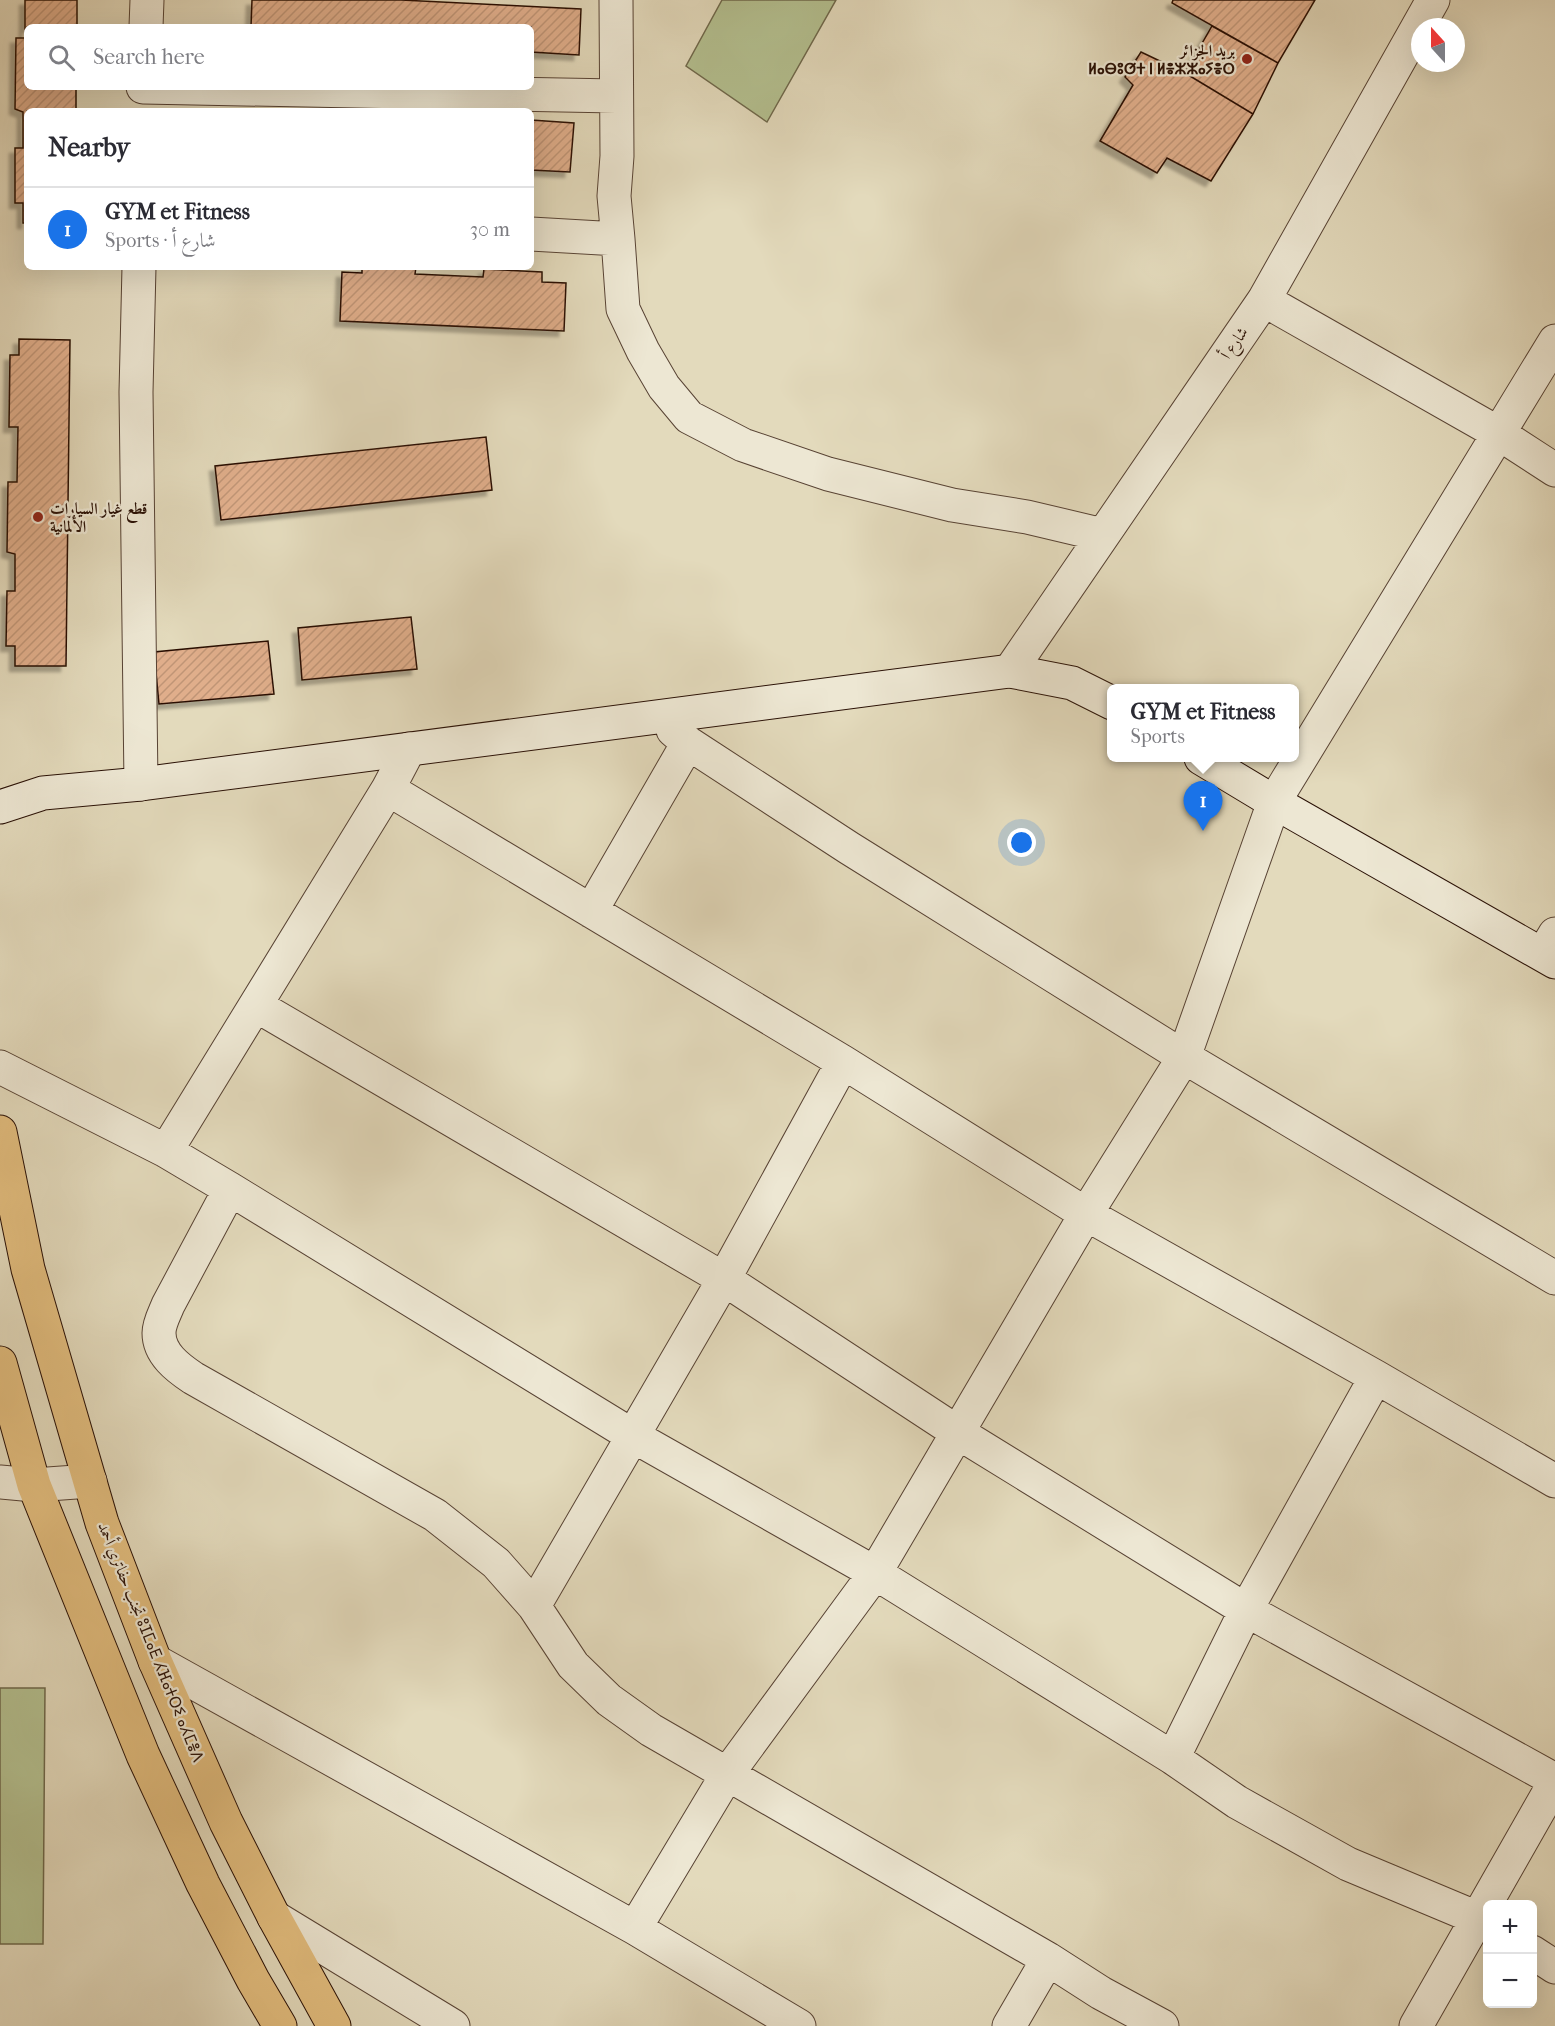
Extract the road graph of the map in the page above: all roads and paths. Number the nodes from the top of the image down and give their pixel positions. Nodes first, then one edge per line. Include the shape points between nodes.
1 (147, 0) edge
2 (616, 0) edge
3 (1433, 0) edge
4 (146, 24) edge
5 (143, 90) edge
6 (301, 90) edge
7 (616, 96) junction
8 (142, 108) edge
9 (534, 234) edge
10 (618, 239) junction
11 (139, 270) edge
12 (1264, 300) junction
13 (1555, 341) edge
14 (1498, 433) junction
15 (1555, 470) edge
16 (1103, 535) junction
17 (1010, 671) junction
18 (1107, 700) edge
19 (657, 716) junction
20 (688, 744) junction
21 (409, 748) junction
22 (1299, 760) edge
23 (1208, 762) edge
24 (1298, 762) edge
25 (141, 784) junction
26 (388, 789) junction
27 (1274, 801) junction
28 (0, 807) edge
29 (591, 911) junction
30 (1551, 950) edge
31 (257, 1006) junction
32 (1184, 1057) junction
33 (843, 1062) junction
34 (0, 1067) edge
35 (0, 1132) edge
36 (166, 1151) junction
37 (230, 1189) junction
38 (1086, 1214) junction
39 (1555, 1278) edge
40 (724, 1279) junction
41 (0, 1363) edge
42 (1376, 1377) junction
43 (957, 1432) junction
44 (633, 1436) junction
45 (90, 1481) junction
46 (1555, 1481) edge
47 (0, 1482) edge
48 (34, 1485) junction
49 (875, 1573) junction
50 (534, 1606) junction
51 (1246, 1610) junction
52 (155, 1661) junction
53 (1173, 1758) junction
54 (728, 1773) junction
55 (1555, 1781) edge
56 (274, 1917) junction
57 (1482, 1921) edge
58 (635, 1928) junction
59 (1536, 1954) edge
60 (1048, 1959) junction
61 (1555, 1967) edge
62 (280, 2026) edge
63 (334, 2026) edge
64 (453, 2026) edge
65 (799, 2026) edge
66 (1009, 2026) edge
67 (1162, 2026) edge
68 (1416, 2026) edge

1 - 4 street
2 - 7 street
3 - 12 street, شارع أ
5 - 8 street
6 - 7 street
7 - 10 street via 614,196
9 - 10 street
10 - 16 street via 623,309 664,387 689,417 743,445 828,474 952,505
11 - 25 street via 136,392
12 - 14 street
12 - 16 street, شارع أ
13 - 14 street
14 - 15 street
14 - 22 street
16 - 17 street, شارع أ
17 - 18 street via 1072,683
17 - 19 street
19 - 20 street
19 - 21 street
20 - 29 street
20 - 32 street
21 - 25 street
21 - 26 street
23 - 27 street
24 - 27 street
25 - 28 street via 43,793
26 - 29 street
26 - 31 street
27 - 30 street
27 - 32 street
29 - 33 street
31 - 36 street
31 - 40 street
32 - 38 street
32 - 39 street
33 - 38 street
33 - 40 street
34 - 36 street
35 - 45 main road, تجنب حفاتري أحمد ⵓⵊⵎⴰⴹ ⵃⴼⴰⵜⵔⵉ ⴰⵃⵎⴻⴷ via 28,1269
36 - 37 street
37 - 44 street
37 - 50 street via 162,1319 159,1334 174,1365 435,1515 496,1563
38 - 42 street
38 - 43 street
40 - 43 street
40 - 44 street
41 - 48 main road
42 - 46 street
42 - 51 street
43 - 49 street
43 - 51 street
44 - 49 street
44 - 50 street
45 - 48 street
45 - 52 main road, تجنب حفاتري أحمد ⵓⵊⵎⴰⴹ ⵃⴼⴰⵜⵔⵉ ⴰⵃⵎⴻⴷ
47 - 48 street
48 - 62 main road via 143,1755 203,1884
49 - 53 street
49 - 54 street
50 - 54 street via 573,1665 609,1700 651,1730
51 - 53 street
51 - 55 street
52 - 56 main road, تجنب حفاتري أحمد ⵓⵊⵎⴰⴹ ⵃⴼⴰⵜⵔⵉ ⴰⵃⵎⴻⴷ via 226,1822
52 - 58 street
53 - 57 street via 1237,1802 1348,1863
54 - 58 street
54 - 60 street
55 - 57 street
56 - 63 main road, تجنب حفاتري أحمد ⵓⵊⵎⴰⴹ ⵃⴼⴰⵜⵔⵉ ⴰⵃⵎⴻⴷ
56 - 64 street
57 - 68 street
58 - 65 street
59 - 61 street
60 - 66 street
60 - 67 street

